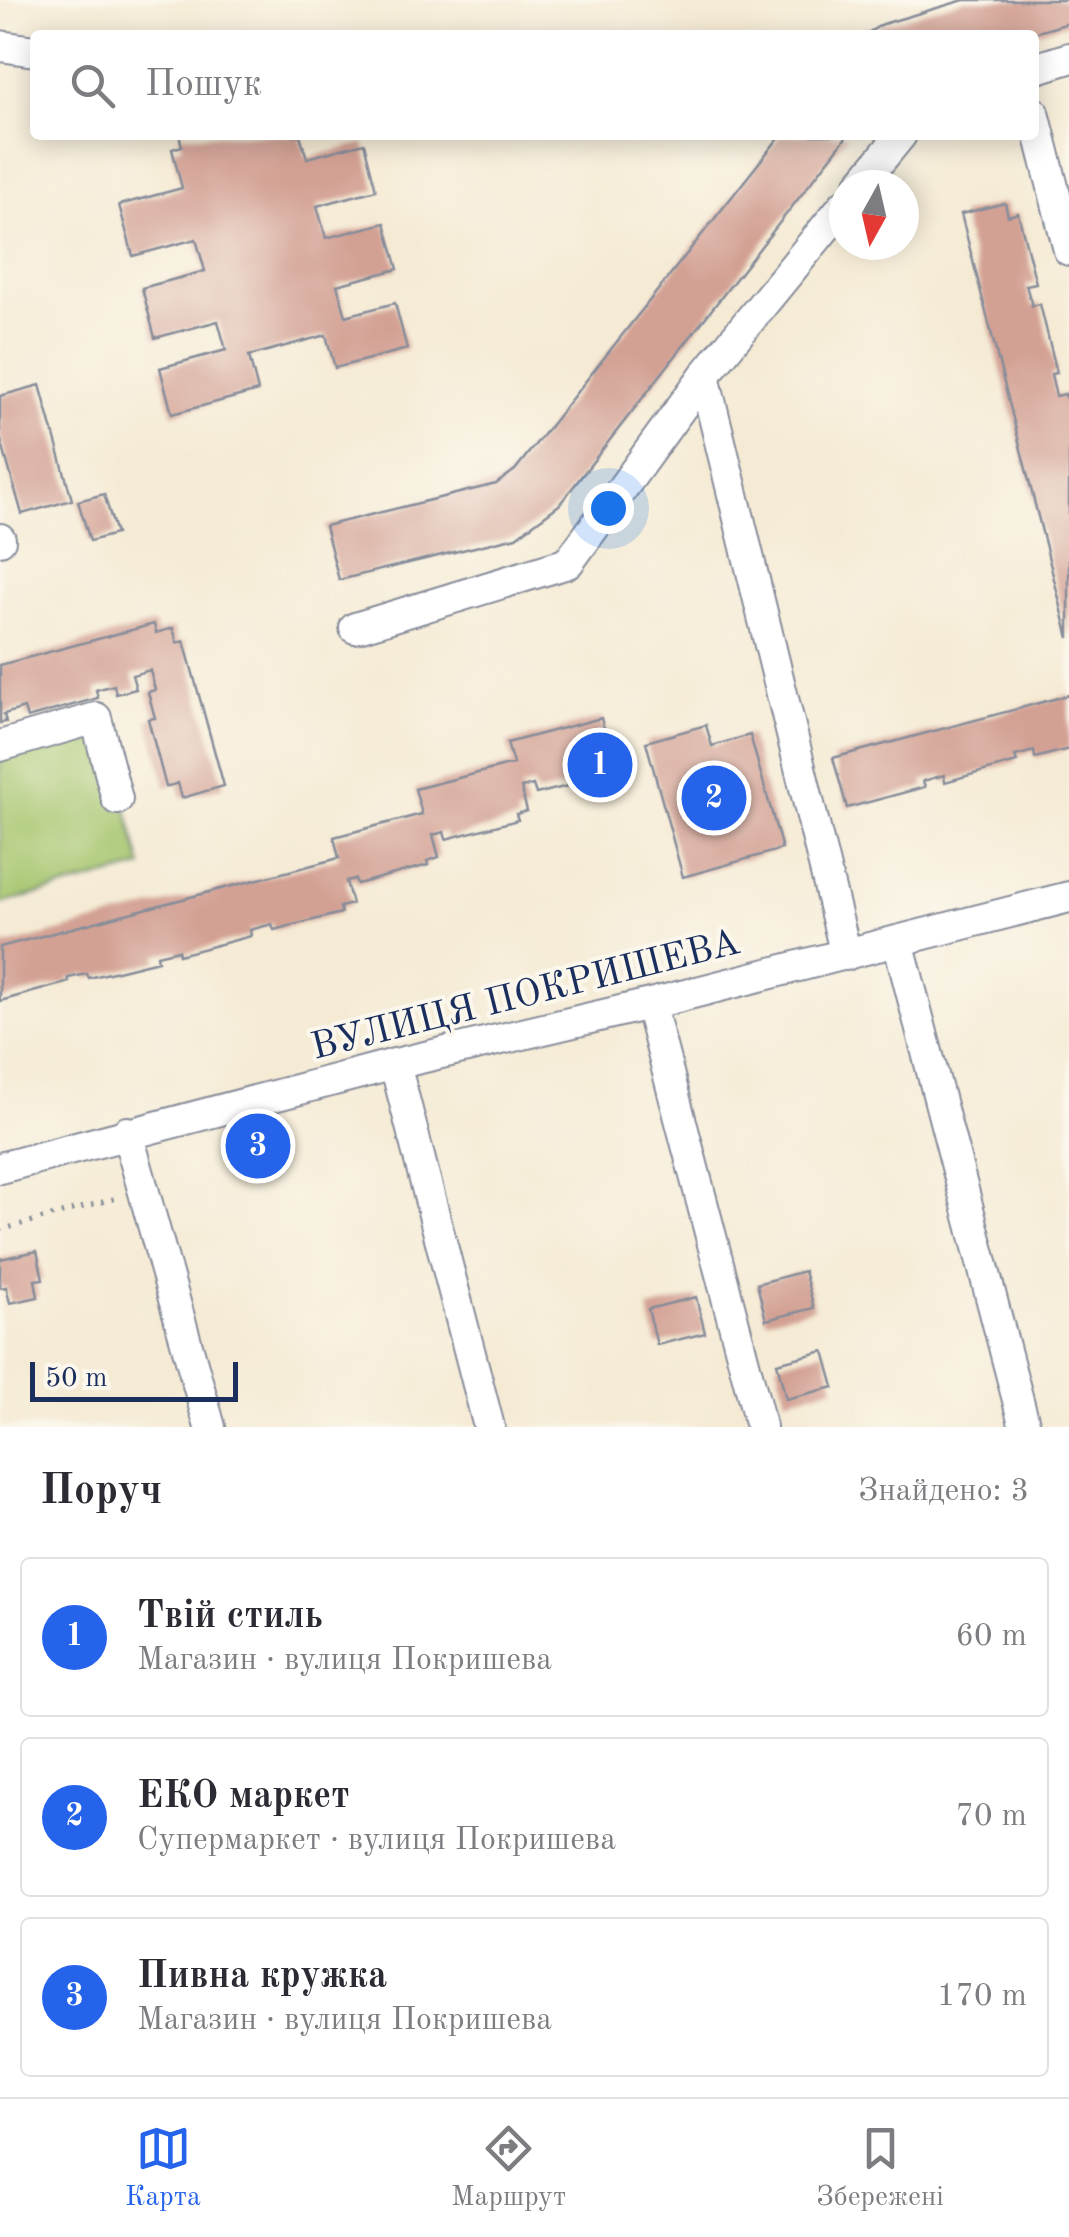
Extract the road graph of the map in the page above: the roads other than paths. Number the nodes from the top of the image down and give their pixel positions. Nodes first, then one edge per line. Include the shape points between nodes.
1 (0, 46) edge
2 (30, 50) edge
3 (1069, 58) edge
4 (1039, 67) edge
5 (1039, 133) edge
6 (898, 140) edge
7 (873, 170) edge
8 (829, 223) edge
9 (1069, 250) edge
10 (704, 376) junction
11 (355, 628) dead end
12 (0, 746) edge
13 (118, 799) dead end
14 (1069, 897) edge
15 (898, 942) junction
16 (846, 955) junction
17 (650, 1004) junction
18 (396, 1064) junction
19 (128, 1132) junction
20 (0, 1168) edge
21 (210, 1427) edge
22 (490, 1427) edge
23 (761, 1427) edge
24 (1025, 1427) edge

1 - 2 street
3 - 4 street
5 - 9 street
6 - 7 street
8 - 10 street
10 - 11 street via 568,564
10 - 16 street
12 - 13 street via 96,718
14 - 15 street, ВУЛИЦЯ ПОКРИШЕВА
15 - 16 street, ВУЛИЦЯ ПОКРИШЕВА
15 - 24 street
16 - 17 street, ВУЛИЦЯ ПОКРИШЕВА
17 - 18 street, ВУЛИЦЯ ПОКРИШЕВА
17 - 23 street
18 - 19 street, ВУЛИЦЯ ПОКРИШЕВА
18 - 22 street
19 - 20 street, ВУЛИЦЯ ПОКРИШЕВА
19 - 21 street

